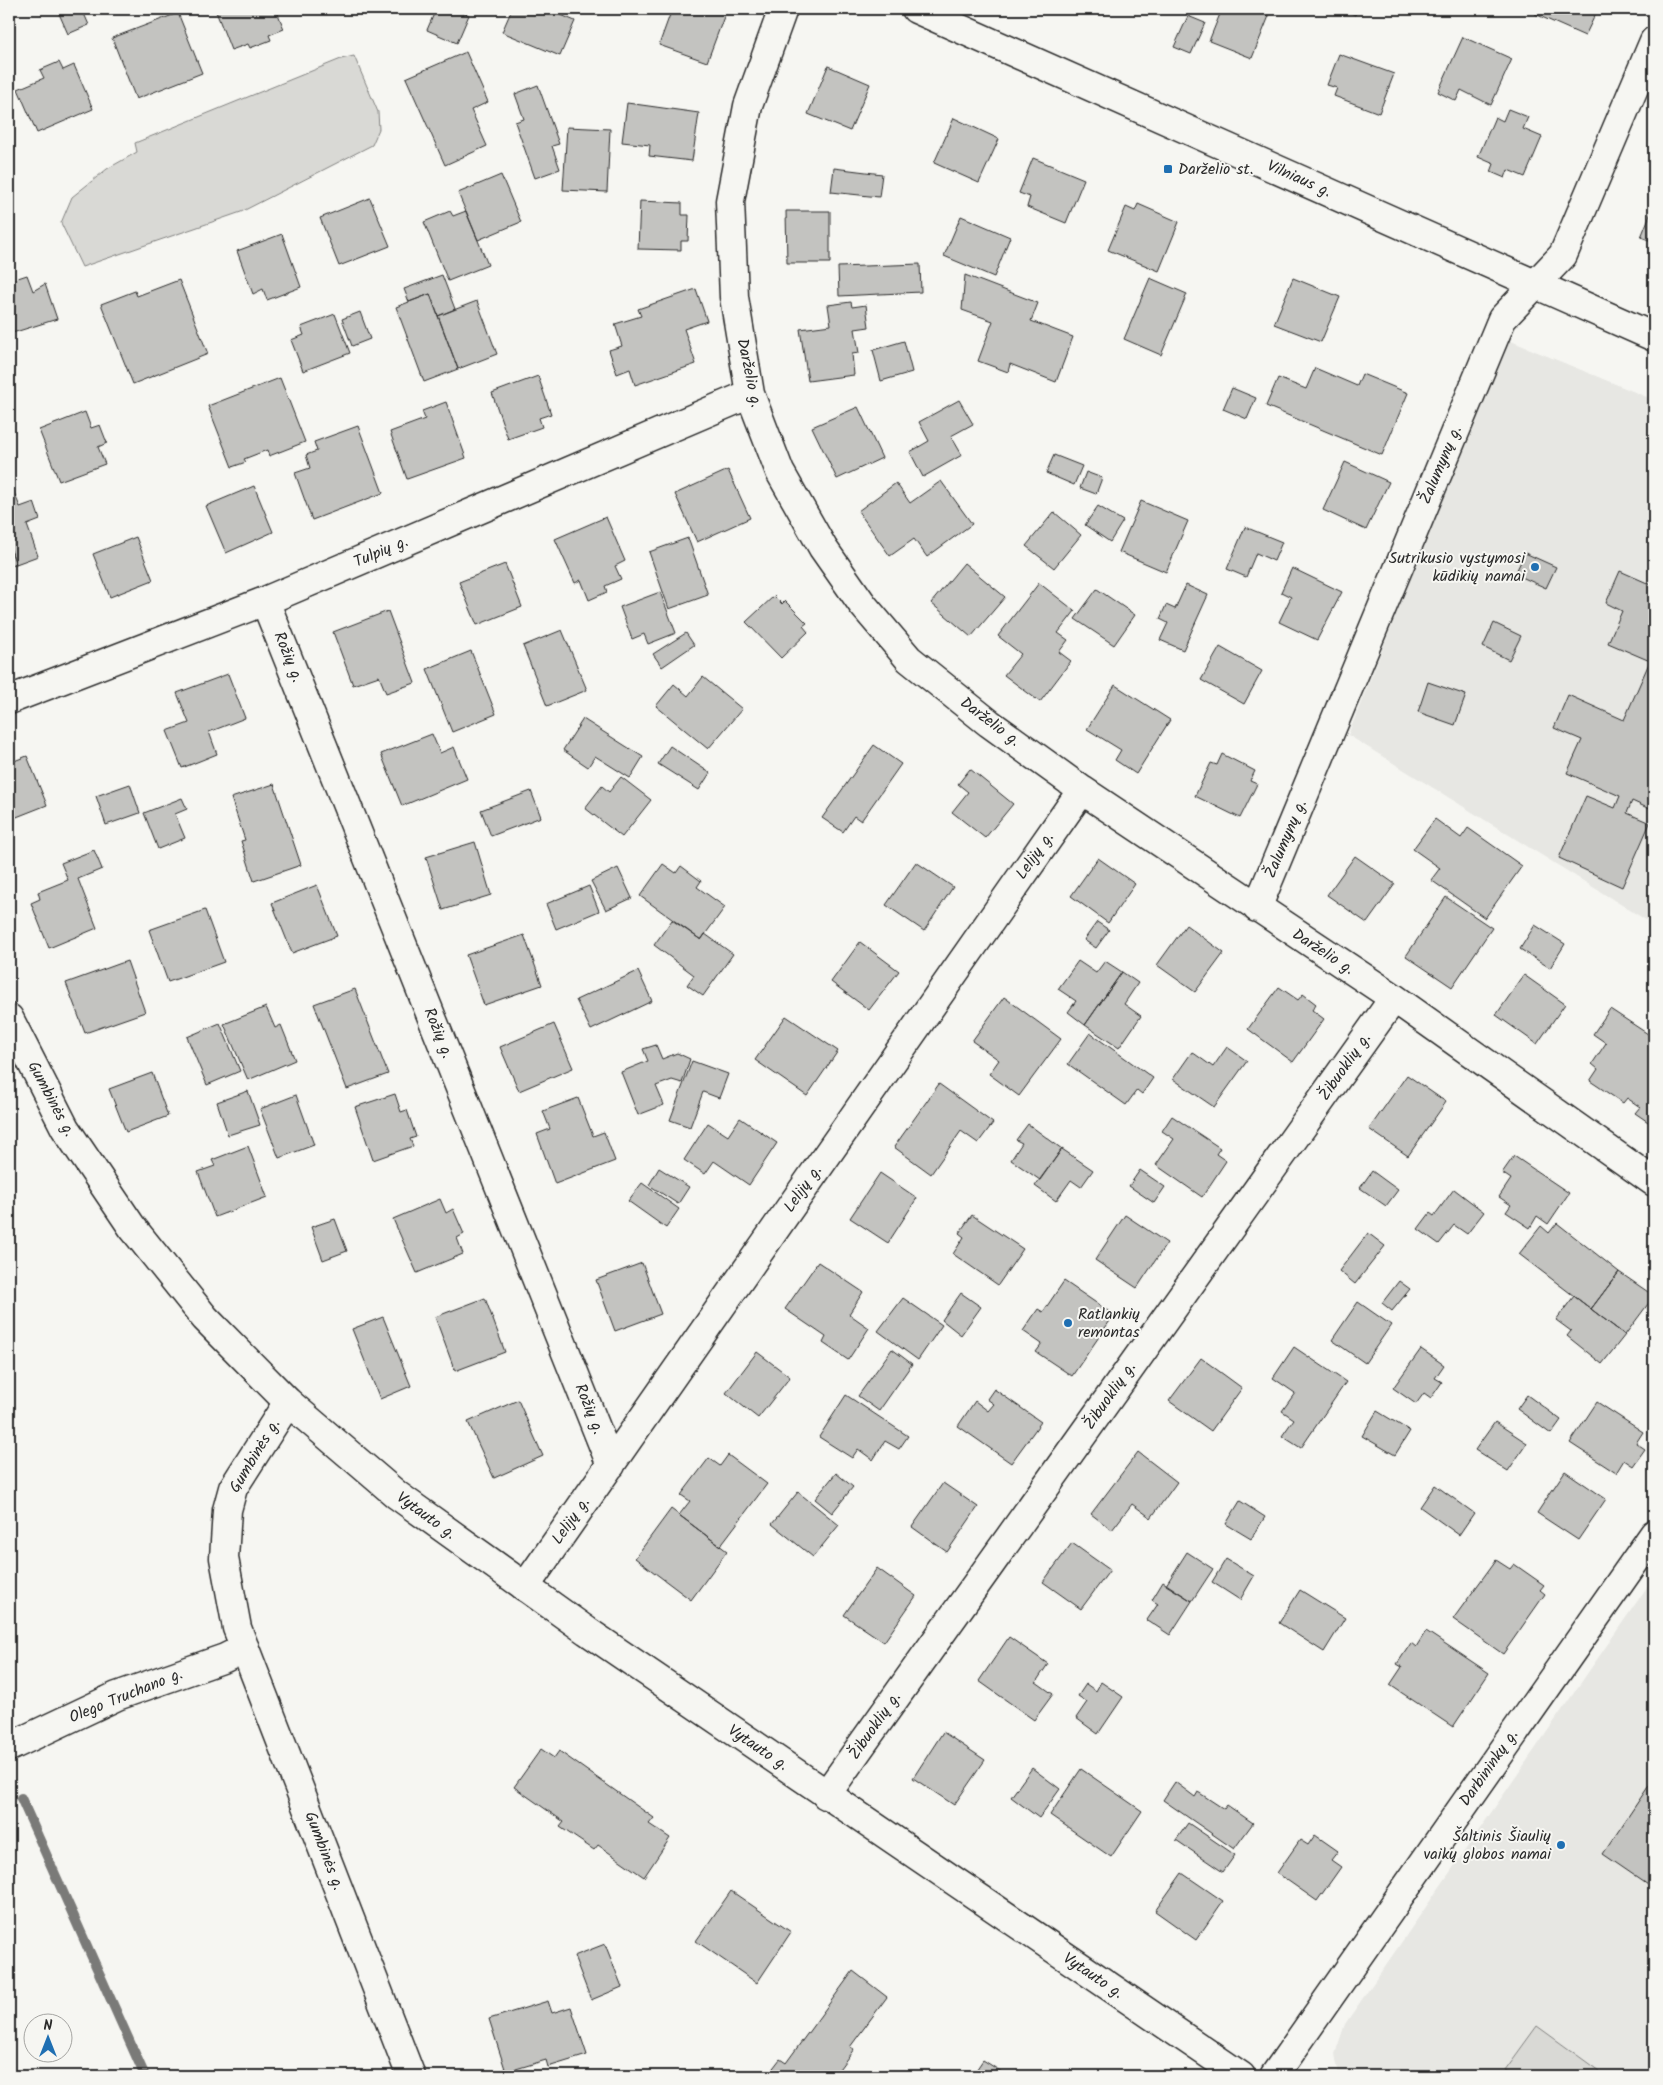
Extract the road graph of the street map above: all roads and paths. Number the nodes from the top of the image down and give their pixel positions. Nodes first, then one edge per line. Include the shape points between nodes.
1 (783, 9) edge
2 (916, 9) edge
3 (1654, 41) edge
4 (1536, 285) junction
5 (1654, 337) edge
6 (750, 394) junction
7 (265, 601) junction
8 (9, 700) edge
9 (1082, 790) junction
10 (1257, 908) junction
11 (1394, 998) junction
12 (9, 1018) edge
13 (1654, 1182) edge
14 (288, 1402) junction
15 (611, 1464) junction
16 (1654, 1534) edge
17 (525, 1587) junction
18 (245, 1648) junction
19 (9, 1747) edge
20 (826, 1795) junction
21 (411, 2076) edge
22 (1241, 2076) edge
23 (1274, 2076) edge

1 - 6 main road, Darželio g. via 748,106 730,201 734,297
2 - 4 main road, Vilniaus g.
3 - 4 main road, Žalumynų g. via 1563,255
4 - 5 main road, Vilniaus g.
4 - 10 main road, Žalumynų g. via 1502,319
6 - 7 main road, Tulpių g.
6 - 9 main road, Darželio g. via 780,472 823,548 863,605 909,659 988,722
7 - 8 main road, Tulpių g.
7 - 15 main road, Rožių g.
9 - 10 main road, Darželio g.
9 - 15 main road, Lelijų g.
10 - 11 main road, Darželio g.
11 - 13 main road, Darželio g.
11 - 20 main road, Žibuoklių g.
12 - 14 main road, Gumbinės g. via 65,1128 132,1228 205,1318
14 - 17 main road, Vytauto g. via 397,1495
14 - 18 main road, Gumbinės g. via 233,1488 227,1510 224,1558 227,1582
15 - 17 main road, Lelijų g.
16 - 23 main road, Darbininkų g.
17 - 20 main road, Vytauto g.
18 - 19 main road, Olego Truchano g. via 117,1696
18 - 21 main road, Gumbinės g.
20 - 22 main road, Vytauto g.

